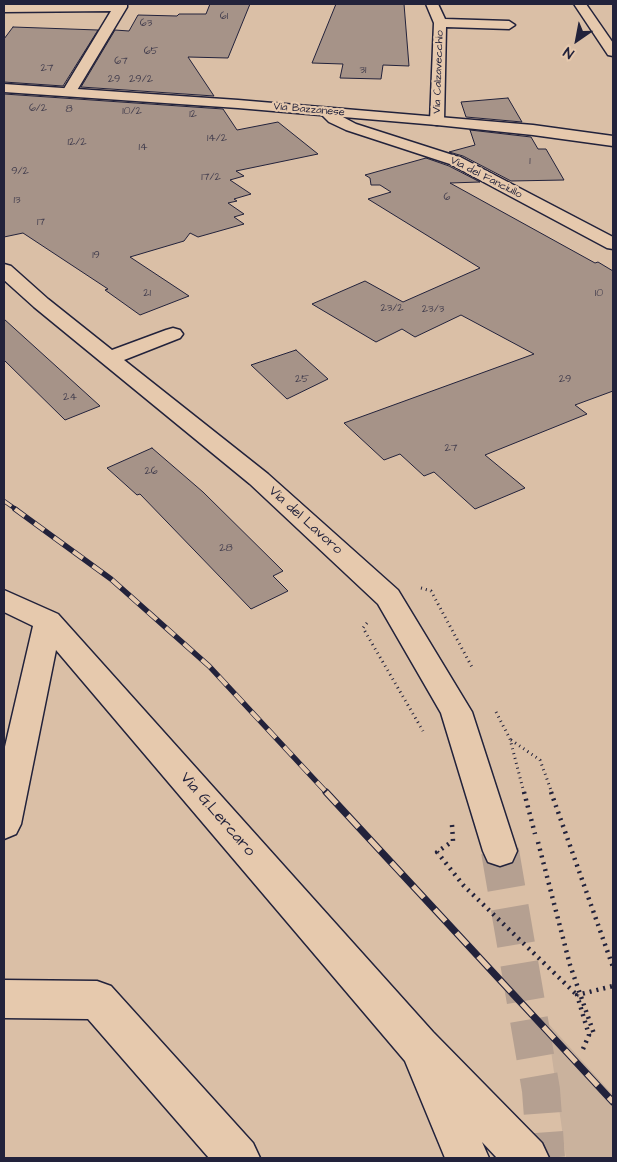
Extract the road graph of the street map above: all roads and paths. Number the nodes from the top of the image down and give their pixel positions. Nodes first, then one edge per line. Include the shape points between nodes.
1 (432, 4) edge
2 (580, 4) edge
3 (121, 6) edge
4 (4, 9) edge
5 (440, 23) junction
6 (495, 24) junction
7 (509, 25) dead end
8 (502, 39) dead end
9 (613, 52) edge
10 (4, 88) edge
11 (69, 92) junction
12 (326, 112) junction
13 (437, 121) junction
14 (613, 141) edge
15 (613, 244) edge
16 (4, 270) edge
17 (174, 334) dead end
18 (109, 358) junction
19 (388, 597) junction
20 (4, 600) edge
21 (48, 621) junction
22 (425, 734) dead end
23 (452, 822) dead end
24 (4, 824) edge
25 (500, 851) tunnel mouth
26 (613, 967) edge
27 (613, 986) edge
28 (579, 995) junction
29 (4, 998) edge
30 (594, 1034) dead end
31 (419, 1046) junction
32 (583, 1049) dead end
33 (238, 1158) edge
34 (467, 1158) edge
35 (527, 1158) edge

1 - 5 main road, Via Calzavecchio
2 - 9 main road
3 - 4 main road
3 - 11 main road
5 - 6 main road, Via Calzavecchio
5 - 13 main road, Via Calzavecchio
6 - 7 main road, Via Calzavecchio
6 - 8 main road
10 - 11 main road, Via Bazzanese
11 - 12 main road, Via Bazzanese
12 - 13 main road, Via Bazzanese
12 - 15 main road, Via del Fanciullo via 351,127 456,161
13 - 14 main road, Via Bazzanese
16 - 18 main road, Via del Lavoro
17 - 18 main road
18 - 19 main road, Via del Lavoro via 259,479
19 - 22 path via 363,628
19 - 25 main road, Via del Lavoro via 456,712
20 - 21 main road, Via G.Lercaro
21 - 24 main road
21 - 31 main road, Via G.Lercaro
23 - 28 path via 453,841 437,852 464,886
26 - 28 path via 540,760 510,739
27 - 28 path
28 - 30 path
28 - 32 path via 589,1035
29 - 33 main road via 97,1000
31 - 34 main road
31 - 35 main road, Via G.Lercaro

